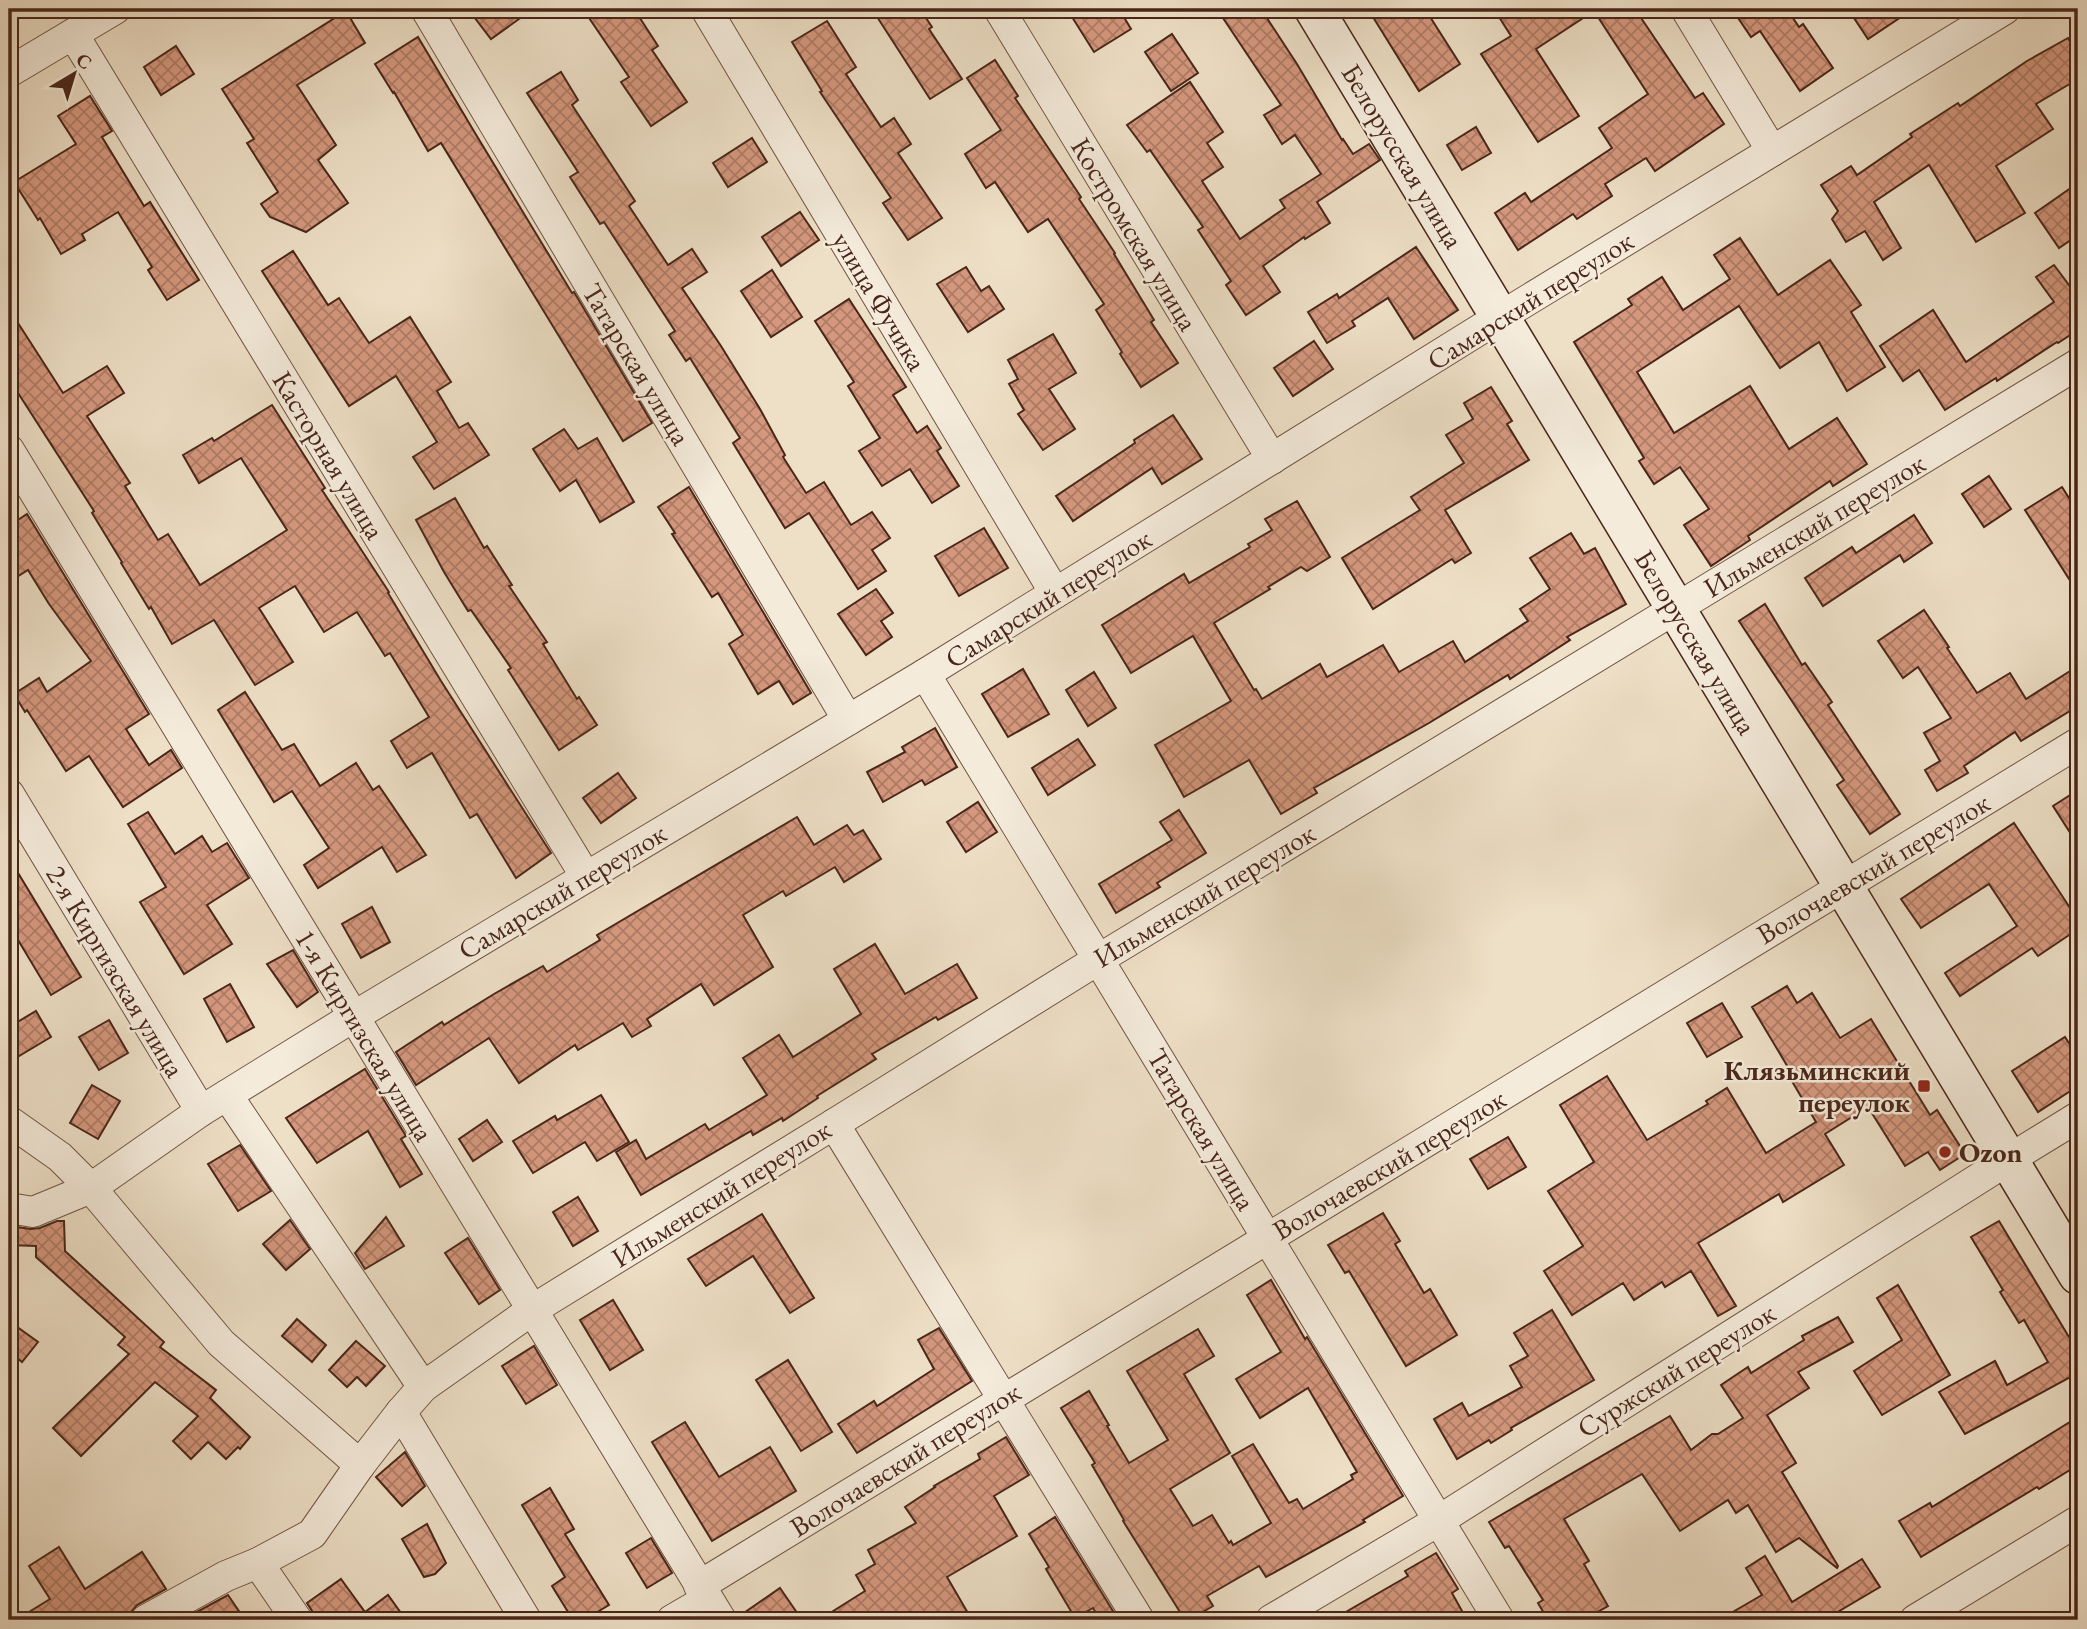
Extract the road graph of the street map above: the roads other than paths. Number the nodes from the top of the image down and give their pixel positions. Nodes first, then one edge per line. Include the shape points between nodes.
1 (114, 9) edge
2 (426, 9) edge
3 (706, 9) edge
4 (999, 9) edge
5 (1314, 9) edge
6 (1686, 9) edge
7 (1996, 11) edge
8 (73, 34) junction
9 (9, 72) edge
10 (1772, 151) junction
11 (1500, 317) junction
12 (2078, 364) edge
13 (9, 450) edge
14 (1272, 459) junction
15 (1055, 593) junction
16 (1677, 609) junction
17 (925, 674) junction
18 (848, 720) junction
19 (2078, 743) edge
20 (9, 794) edge
21 (586, 877) junction
22 (1844, 886) junction
23 (1098, 959) junction
24 (353, 1017) junction
25 (227, 1094) junction
26 (201, 1111) junction
27 (2078, 1118) edge
28 (9, 1121) edge
29 (834, 1124) junction
30 (2008, 1160) junction
31 (91, 1188) junction
32 (9, 1208) edge
33 (1268, 1238) junction
34 (2078, 1275) edge
35 (531, 1310) junction
36 (423, 1387) junction
37 (1004, 1398) junction
38 (401, 1412) junction
39 (360, 1465) junction
40 (1438, 1521) junction
41 (2078, 1521) edge
42 (258, 1563) junction
43 (709, 1602) edge
44 (146, 1620) edge
45 (296, 1620) edge
46 (526, 1620) edge
47 (672, 1620) edge
48 (1139, 1620) edge
49 (1271, 1620) edge
50 (1499, 1620) edge
51 (1915, 1620) edge

1 - 8 street
2 - 18 street, Татарская улица
3 - 15 street, улица Фучика
4 - 14 street, Костромская улица
5 - 11 main road, Белорусская улица
6 - 10 street
7 - 10 street, Самарский переулок
8 - 9 street
8 - 21 street, Касторная улица
10 - 11 street, Самарский переулок
11 - 14 street, Самарский переулок
11 - 16 main road, Белорусская улица
12 - 16 street, Ильменский переулок
13 - 24 street, 1-я Киргизская улица
14 - 15 street, Самарский переулок
15 - 17 street, Самарский переулок
16 - 22 main road, Белорусская улица
16 - 23 street, Ильменский переулок
17 - 18 street, Самарский переулок
17 - 23 street, Татарская улица
18 - 21 street, Самарский переулок
19 - 22 street, Волочаевский переулок
20 - 26 street, 2-я Киргизская улица
21 - 24 street, Самарский переулок
22 - 30 main road, Белорусская улица
22 - 33 street, Волочаевский переулок
23 - 29 street, Ильменский переулок
23 - 33 street, Татарская улица
24 - 25 street, Самарский переулок
24 - 35 street, 1-я Киргизская улица
25 - 26 street, Самарский переулок
25 - 36 street
26 - 31 street, Самарский переулок
27 - 30 street, Суржский переулок
28 - 31 street via 60,1157
29 - 35 street, Ильменский переулок
29 - 37 street
30 - 34 main road, Белорусская улица
30 - 40 street, Суржский переулок
31 - 32 street, Самарский переулок via 33,1212
31 - 39 street via 221,1343
33 - 37 street, Волочаевский переулок
33 - 40 street, Татарская улица
35 - 36 street, Ильменский переулок
35 - 43 street, 1-я Киргизская улица
36 - 38 street, Ильменский переулок
37 - 43 street, Волочаевский переулок
37 - 48 street
38 - 39 street, Ильменский переулок
38 - 46 street
39 - 42 street, Ильменский переулок via 312,1534
40 - 49 street, Суржский переулок
40 - 50 street, Татарская улица
41 - 51 street
42 - 44 street, Ильменский переулок
42 - 45 street
43 - 47 street, Волочаевский переулок

